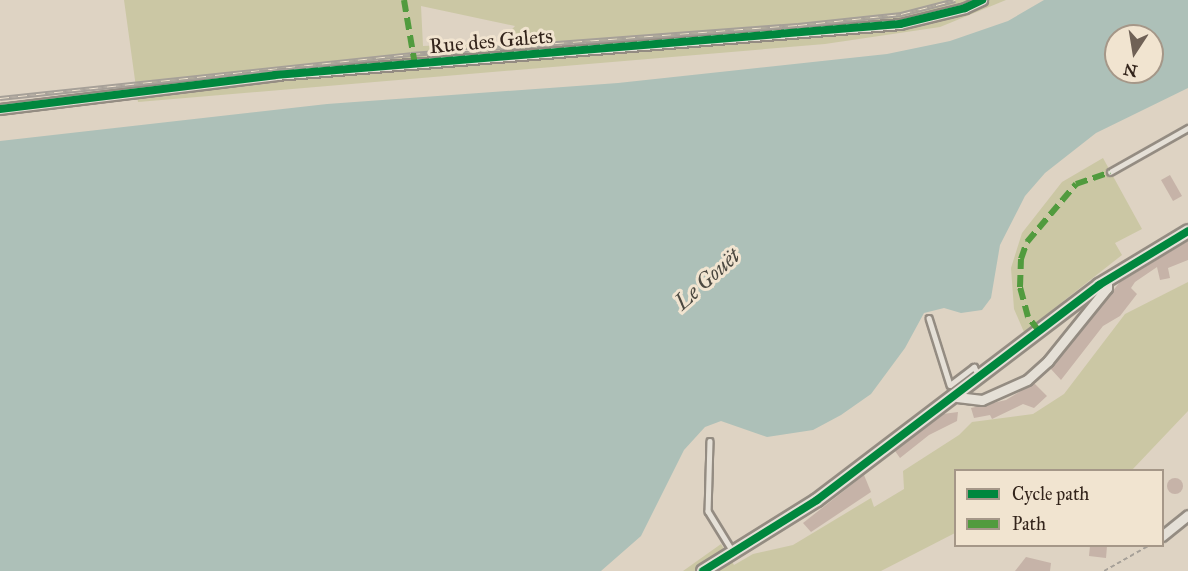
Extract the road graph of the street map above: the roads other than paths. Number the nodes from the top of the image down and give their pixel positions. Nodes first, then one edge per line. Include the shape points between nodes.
1 (982, 0) edge
2 (0, 109) edge
3 (1188, 128) edge
4 (1110, 172) dead end
5 (1188, 231) edge
6 (1107, 280) junction
7 (929, 318) dead end
8 (981, 377) junction
9 (957, 397) junction
10 (710, 441) dead end
11 (1188, 515) edge
12 (1164, 534) edge
13 (734, 552) junction
14 (703, 571) edge

1 - 2 street, Rue des Galets via 900,24 275,75
3 - 4 lane
5 - 6 street
6 - 8 street
6 - 9 street via 1107,288 1048,361 1027,380 982,400
7 - 8 lane via 950,385 974,367
8 - 9 street
9 - 13 street via 816,500
10 - 13 lane via 708,511
11 - 12 street
13 - 14 street

